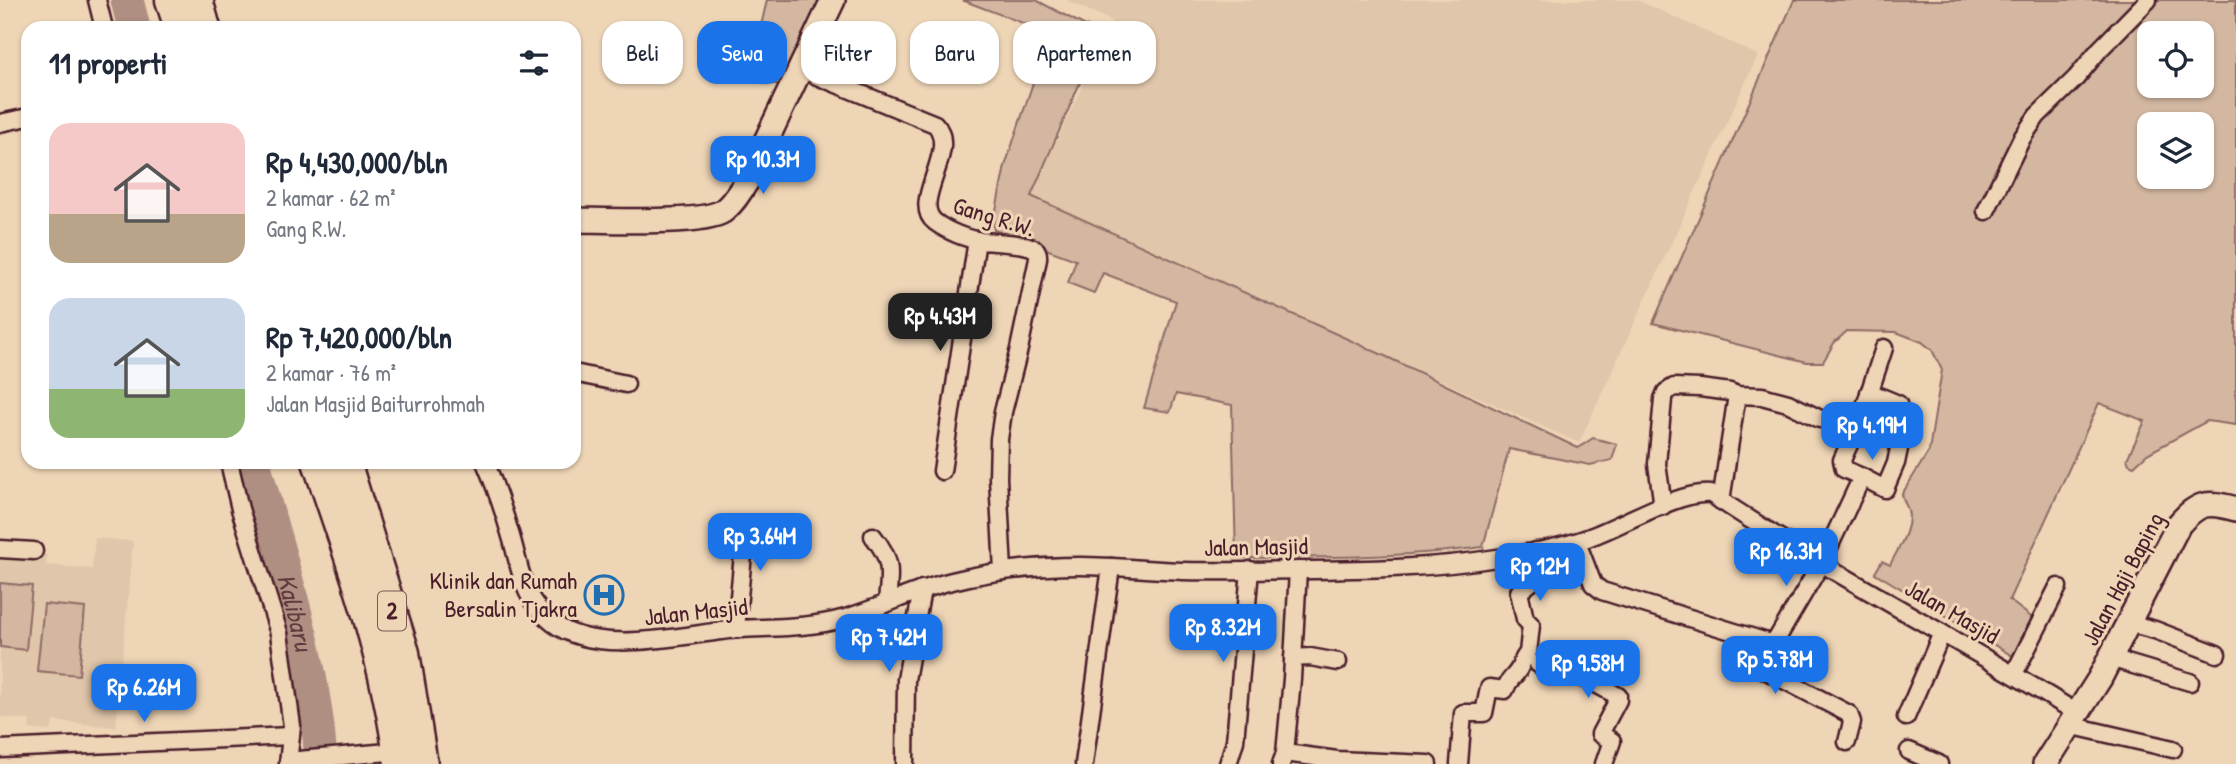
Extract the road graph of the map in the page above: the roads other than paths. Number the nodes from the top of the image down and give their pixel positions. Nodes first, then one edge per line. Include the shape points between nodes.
1 (97, 0) edge
2 (172, 0) edge
3 (197, 0) edge
4 (833, 0) edge
5 (2148, 0) edge
6 (102, 21) edge
7 (178, 21) edge
8 (203, 21) edge
9 (800, 69) junction
10 (21, 118) edge
11 (0, 122) edge
12 (1986, 211) dead end
13 (581, 220) edge
14 (977, 240) junction
15 (1884, 348) dead end
16 (581, 374) edge
17 (626, 384) dead end
18 (1869, 392) junction
19 (1737, 395) junction
20 (1820, 419) dead end
21 (231, 469) edge
22 (320, 469) edge
23 (347, 469) edge
24 (487, 469) edge
25 (942, 471) dead end
26 (1862, 477) junction
27 (1721, 501) junction
28 (1664, 506) junction
29 (2236, 509) edge
30 (746, 533) dead end
31 (873, 536) dead end
32 (1577, 542) junction
33 (0, 549) edge
34 (34, 551) dead end
35 (1535, 551) junction
36 (1822, 562) junction
37 (1111, 567) junction
38 (1250, 570) junction
39 (1298, 570) junction
40 (1003, 571) junction
41 (2058, 587) dead end
42 (922, 589) junction
43 (887, 603) junction
44 (2128, 623) junction
45 (736, 629) junction
46 (1942, 633) junction
47 (1767, 642) junction
48 (2217, 654) dead end
49 (1293, 658) junction
50 (2110, 658) junction
51 (1338, 662) dead end
52 (1538, 664) dead end
53 (2014, 674) junction
54 (2190, 682) dead end
55 (1906, 717) dead end
56 (2073, 719) junction
57 (290, 736) junction
58 (1847, 742) dead end
59 (0, 749) edge
60 (2172, 749) dead end
61 (1909, 751) dead end
62 (398, 758) edge
63 (1283, 758) edge
64 (288, 763) edge
65 (1368, 763) edge
66 (905, 764) edge
67 (1084, 764) edge
68 (1228, 764) edge
69 (1428, 764) edge
70 (1458, 764) edge
71 (1604, 764) edge
72 (1939, 764) edge
73 (2045, 764) edge

1 - 6 street
2 - 7 highway
3 - 8 highway
4 - 9 street
5 - 12 street via 2037,116
9 - 13 street via 747,181 721,213 693,219
9 - 14 street, Gang R.W. via 935,124 943,138 942,152 928,209 933,220
10 - 11 street
14 - 25 street
14 - 40 street, Gang R.W. via 1017,244 1035,249 1038,255 999,439
15 - 18 street
16 - 17 street
18 - 26 street via 1842,463 1844,469
18 - 26 street via 1898,404 1892,435 1901,439 1885,489
19 - 20 street via 1788,403
19 - 27 street
19 - 28 street via 1700,388 1674,387 1666,392 1657,464
21 - 57 street via 279,633
22 - 62 highway, 2 via 377,645
23 - 62 highway, 2 via 404,653
24 - 45 street, Jalan Masjid via 525,590 553,624 600,639 651,641
26 - 36 street
27 - 28 street, Jalan Masjid via 1700,493
27 - 36 street, Jalan Masjid
28 - 32 street, Jalan Masjid
29 - 44 street, Jalan Haji Baping via 2205,504 2188,514
30 - 45 street
31 - 43 street via 889,562
32 - 35 street, Jalan Masjid
32 - 47 street via 1593,584 1602,591
33 - 34 street
35 - 39 street, Jalan Masjid via 1415,568
35 - 70 street via 1534,580 1519,592 1525,619 1531,625 1528,653 1505,690 1489,688 1484,713 1463,713
36 - 46 street, Jalan Masjid
36 - 47 street via 1775,642
37 - 38 street, Jalan Masjid
37 - 40 street, Jalan Masjid
37 - 67 street
38 - 39 street, Jalan Masjid
38 - 68 street via 1235,741
39 - 49 street
40 - 42 street, Jalan Masjid
41 - 53 street
42 - 43 street, Jalan Masjid
42 - 66 street via 906,680
43 - 45 street, Jalan Masjid via 839,620
44 - 48 street
44 - 50 street, Jalan Haji Baping
46 - 53 street, Jalan Masjid
46 - 55 street
47 - 58 street via 1763,669 1849,714 1852,722
49 - 51 street
49 - 63 street
50 - 54 street
50 - 56 street, Jalan Haji Baping
52 - 71 street via 1589,680 1618,696 1600,734 1612,741
53 - 56 street, Jalan Masjid
56 - 60 street, Jalan Masjid
56 - 73 street, Jalan Haji Baping
57 - 59 street
57 - 64 street
61 - 72 street
62 - 64 street
63 - 65 street
65 - 69 street

